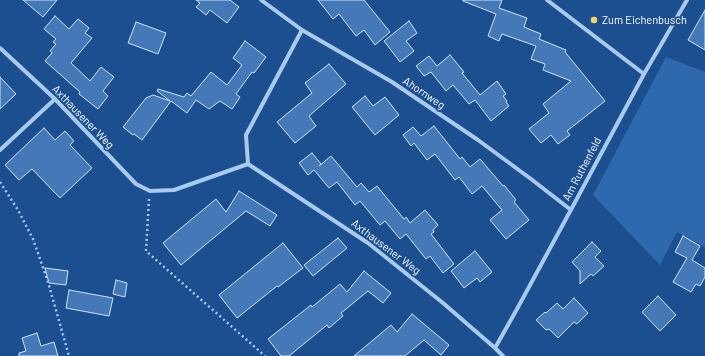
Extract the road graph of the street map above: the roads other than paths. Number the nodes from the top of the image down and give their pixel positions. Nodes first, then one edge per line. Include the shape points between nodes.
1 (261, 0) edge
2 (547, 0) edge
3 (687, 0) edge
4 (302, 30) junction
5 (0, 48) edge
6 (644, 74) junction
7 (54, 99) junction
8 (0, 150) edge
9 (248, 164) junction
10 (571, 210) junction
11 (495, 348) junction
12 (503, 356) edge

1 - 4 street, Ahornweg
2 - 6 street
3 - 6 street, Am Ruthenfeld
4 - 9 street via 246,135
4 - 10 street, Ahornweg via 392,82 478,140
5 - 7 street, Axthausener Weg
6 - 10 street, Am Ruthenfeld
7 - 8 street
7 - 9 street, Axthausener Weg via 136,184 150,191 174,190
9 - 11 street, Axthausener Weg via 368,243
10 - 11 street, Am Ruthenfeld
11 - 12 street, Axthausener Weg

